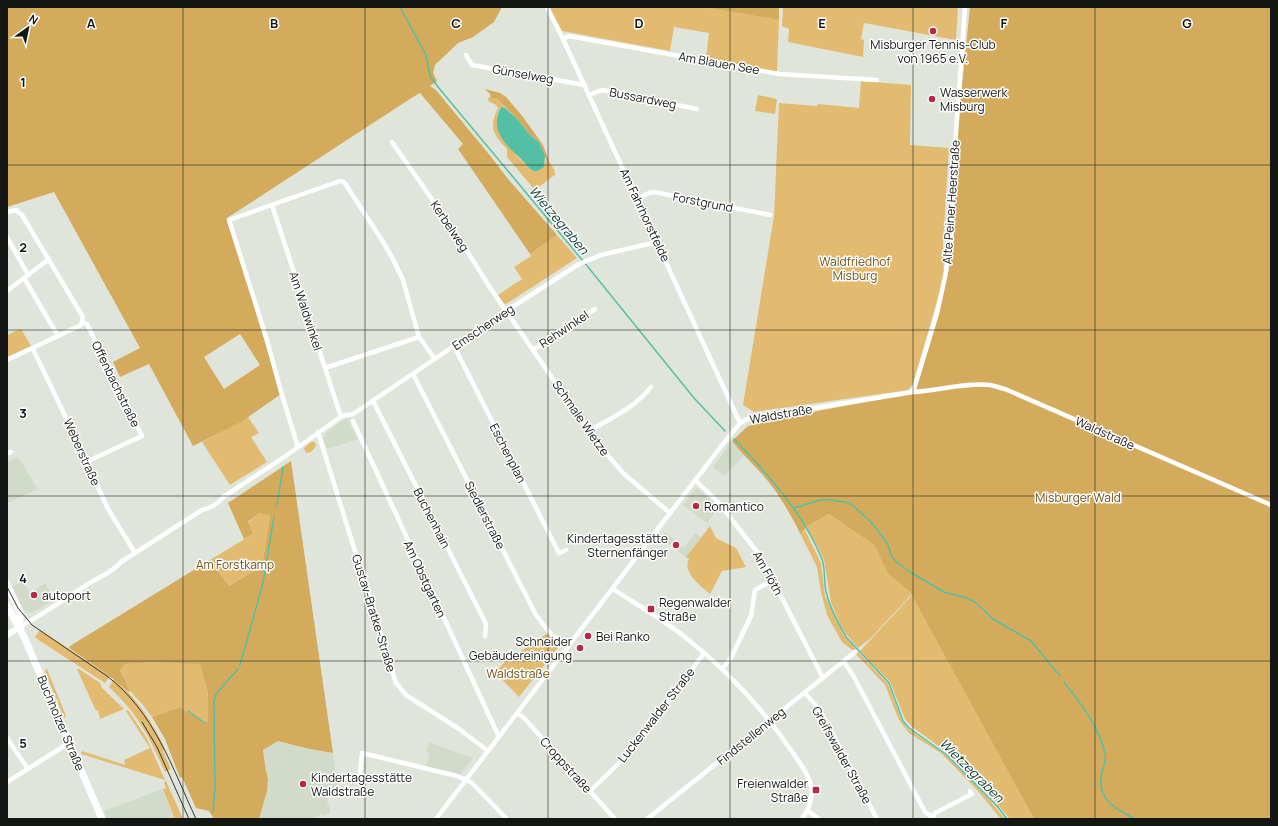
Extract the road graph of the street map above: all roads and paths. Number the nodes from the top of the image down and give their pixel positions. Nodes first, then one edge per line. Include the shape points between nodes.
1 (547, 7) edge
2 (965, 7) edge
3 (564, 39) junction
4 (466, 56) dead end
5 (877, 80) dead end
6 (585, 85) junction
7 (589, 95) junction
8 (697, 109) dead end
9 (392, 142) dead end
10 (637, 199) junction
11 (272, 205) junction
12 (7, 212) edge
13 (770, 215) dead end
14 (7, 237) edge
15 (657, 242) junction
16 (49, 259) junction
17 (26, 276) junction
18 (7, 291) edge
19 (595, 309) dead end
20 (506, 311) junction
21 (82, 322) junction
22 (58, 336) junction
23 (419, 337) junction
24 (454, 346) junction
25 (33, 349) junction
26 (533, 350) junction
27 (435, 359) junction
28 (7, 360) edge
29 (325, 368) junction
30 (413, 374) junction
31 (651, 387) dead end
32 (913, 392) junction
33 (373, 401) junction
34 (341, 417) junction
35 (353, 421) dead end
36 (740, 423) junction
37 (589, 431) junction
38 (318, 432) junction
39 (298, 447) junction
40 (86, 462) junction
41 (696, 480) junction
42 (1271, 505) edge
43 (670, 513) junction
44 (566, 550) dead end
45 (135, 553) junction
46 (773, 580) junction
47 (7, 584) edge
48 (613, 588) junction
49 (7, 605) edge
50 (20, 627) junction
51 (7, 635) edge
52 (485, 636) dead end
53 (566, 648) junction
54 (855, 652) dead end
55 (704, 653) junction
56 (844, 662) junction
57 (722, 669) junction
58 (823, 678) junction
59 (805, 693) junction
60 (517, 713) junction
61 (770, 721) junction
62 (499, 737) junction
63 (7, 738) edge
64 (69, 742) junction
65 (488, 751) junction
66 (28, 770) junction
67 (360, 773) dead end
68 (466, 780) junction
69 (7, 782) edge
70 (590, 791) junction
71 (970, 791) dead end
72 (808, 811) junction
73 (934, 818) edge
74 (102, 819) edge
75 (436, 819) edge
76 (507, 819) edge
77 (615, 819) edge
78 (647, 819) edge
79 (802, 819) edge
80 (819, 819) edge
81 (877, 819) edge

1 - 3 street, Am Fahrhorstfelde
2 - 32 street, Alte Peiner Heerstraße via 951,245 937,313
3 - 5 street, Am Blauen See via 569,36 780,74
3 - 6 street, Am Fahrhorstfelde
4 - 6 street, Günselweg via 472,65
6 - 7 street, Am Fahrhorstfelde
7 - 8 street, Bussardweg via 602,90
7 - 10 street, Am Fahrhorstfelde
9 - 20 street, Kerbelweg
10 - 13 street, Forstgrund via 654,192
10 - 15 street, Am Fahrhorstfelde
11 - 23 street via 344,182 394,259
11 - 29 street, Am Waldwinkel
11 - 39 street via 229,220
12 - 16 street via 16,210 22,214
14 - 17 street
15 - 20 street, Emscherweg via 619,250 581,263
15 - 36 street, Am Fahrhorstfelde
16 - 17 street
16 - 21 street via 83,316
17 - 18 street
17 - 22 street
19 - 26 street, Rehwinkel
20 - 24 street, Emscherweg
20 - 26 street, Schmale Wietze
21 - 22 street via 81,325
21 - 40 street, Offenbachstraße via 87,324 142,436
22 - 25 street
23 - 27 street
23 - 29 street
24 - 27 street, Emscherweg
24 - 44 street, Eschenplan via 559,554
25 - 28 street
25 - 40 street, Weberstraße
26 - 37 street, Schmale Wietze
27 - 30 street, Emscherweg
29 - 34 street, Am Waldwinkel
30 - 33 street, Emscherweg
30 - 53 street, Siedlerstraße via 536,615
31 - 37 street via 634,403
32 - 36 street, Waldstraße via 752,418
32 - 42 street, Waldstraße via 977,384 1005,389
33 - 34 street, Emscherweg via 353,414
33 - 52 street, Buchenhain via 486,624
34 - 38 street, Emscherweg
35 - 62 street, Am Obstgarten
36 - 41 street, Waldstraße
37 - 43 street, Schmale Wietze via 624,474
38 - 39 street
38 - 65 street, Gustav-Bratke-Straße via 396,683 406,696 463,731
39 - 45 street via 210,508 202,510
40 - 45 street, Weberstraße via 106,507
41 - 43 street, Waldstraße
41 - 46 street, Am Flöth via 719,503 753,546
43 - 48 street, Waldstraße
45 - 50 street via 103,576
46 - 57 street via 755,590 751,616 731,658
46 - 58 street, Am Flöth
47 - 50 main road, Buchholzer Straße via 20,613
48 - 53 street, Waldstraße
48 - 55 street via 669,625
49 - 50 main road, Buchholzer Straße
50 - 51 street
50 - 64 main road, Buchholzer Straße
53 - 60 street, Waldstraße
54 - 56 street, Findstellenweg
55 - 57 street
55 - 70 street, Luckenwalder Straße via 640,740
56 - 58 street, Findstellenweg
56 - 73 street via 924,811
57 - 61 street
58 - 59 street, Findstellenweg
59 - 61 street, Findstellenweg
59 - 81 street, Greifswalder Straße via 827,723
60 - 62 street, Waldstraße
60 - 70 street, Croppstraße
61 - 72 street via 808,777 812,794
61 - 78 street, Findstellenweg
62 - 65 street, Waldstraße
63 - 66 street
64 - 66 street
64 - 74 main road, Buchholzer Straße
65 - 68 street, Waldstraße
66 - 69 street
67 - 68 street via 362,753
68 - 75 street, Waldstraße
68 - 76 street
70 - 77 street, Croppstraße
71 - 73 street via 972,794 935,812
72 - 79 street
72 - 80 street

